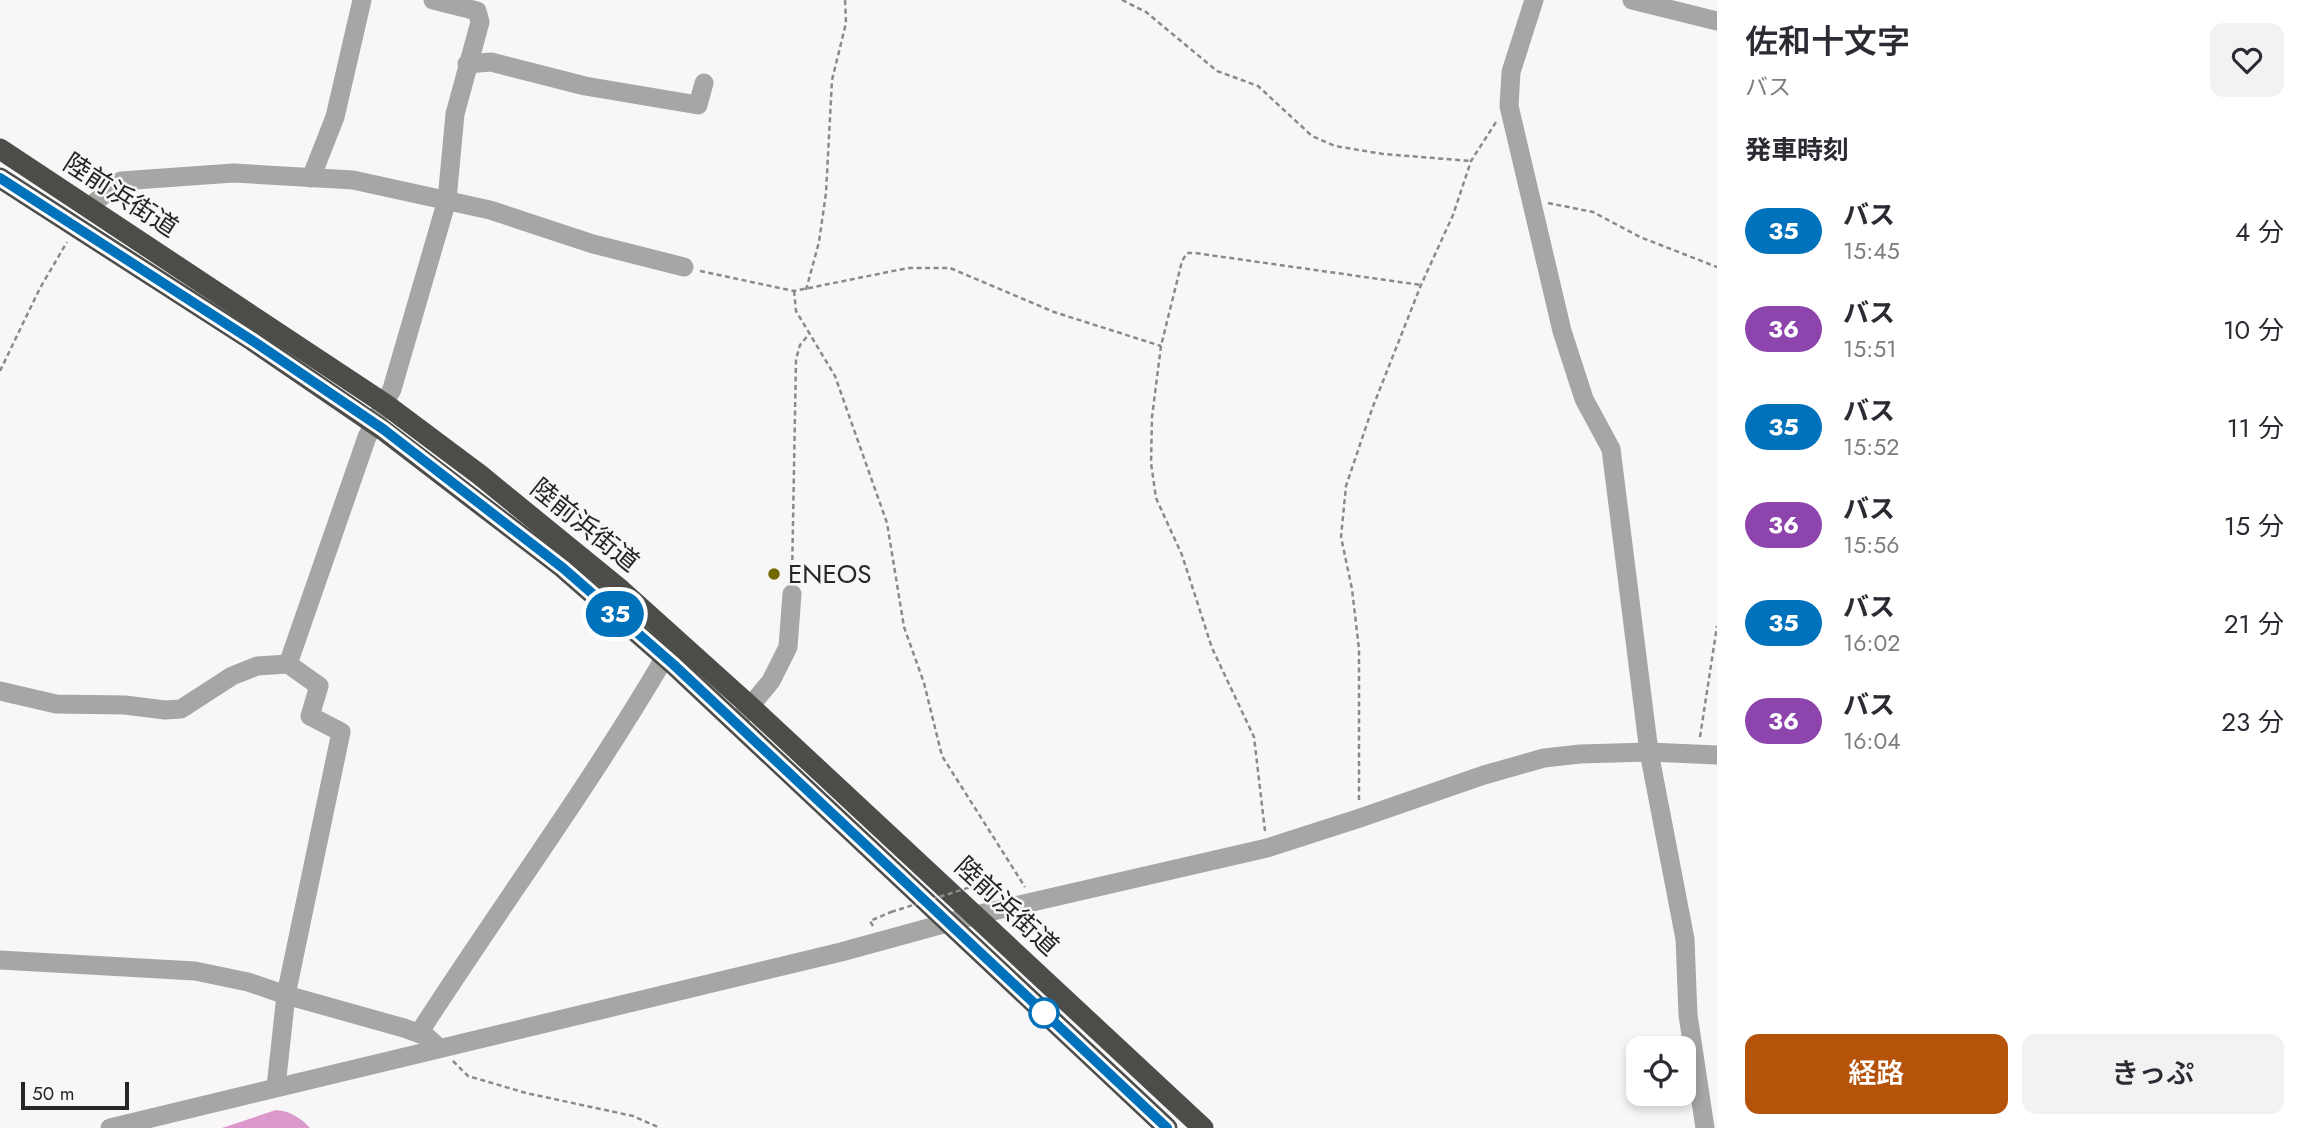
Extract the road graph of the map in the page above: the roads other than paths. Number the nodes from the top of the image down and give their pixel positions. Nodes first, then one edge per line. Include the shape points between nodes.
1 (362, 0) edge
2 (433, 0) edge
3 (1534, 0) edge
4 (1633, 0) edge
5 (1717, 21) edge
6 (467, 64) junction
7 (704, 83) dead end
8 (0, 149) edge
9 (0, 178) edge
10 (311, 178) junction
11 (447, 200) junction
12 (89, 207) junction
13 (684, 267) road end
14 (385, 404) junction
15 (374, 424) junction
16 (792, 594) road end
17 (665, 657) junction
18 (288, 664) junction
19 (0, 691) edge
20 (751, 707) junction
21 (735, 723) junction
22 (1649, 752) junction
23 (1707, 755) edge
24 (976, 915) junction
25 (949, 924) junction
26 (0, 960) edge
27 (286, 996) junction
28 (419, 1033) junction
29 (439, 1047) junction
30 (276, 1087) junction
31 (110, 1128) edge
32 (1167, 1128) edge
33 (1203, 1128) edge
34 (1705, 1128) edge

1 - 10 street via 335,117
2 - 6 street via 477,11 480,22
3 - 22 street via 1511,72 1509,106 1562,331 1584,399 1611,449
4 - 5 street
6 - 7 street via 491,62 584,86 698,105
6 - 11 street via 455,114
8 - 12 highway, 陸前浜街道
9 - 15 highway, 陸前浜街道
10 - 11 street via 353,180
10 - 12 street via 233,173 121,181
11 - 13 street
11 - 14 street
12 - 14 highway, 陸前浜街道
14 - 15 street
14 - 20 highway, 陸前浜街道 via 621,590
15 - 17 highway, 陸前浜街道 via 563,568
15 - 18 street
16 - 20 street via 788,647
17 - 21 highway, 陸前浜街道
17 - 28 street via 625,726
18 - 19 street via 257,666 232,676 181,709 56,704
18 - 27 street via 319,686 310,716 341,732
20 - 21 street
20 - 24 highway, 陸前浜街道
21 - 25 highway, 陸前浜街道
22 - 23 street
22 - 24 street via 1544,758 1267,848
22 - 34 street via 1685,940 1688,1015
24 - 25 street
24 - 33 highway, 陸前浜街道
25 - 29 street
25 - 32 highway, 陸前浜街道
26 - 27 street via 195,971
27 - 28 street
27 - 30 street
28 - 29 street
29 - 30 street
30 - 31 street

